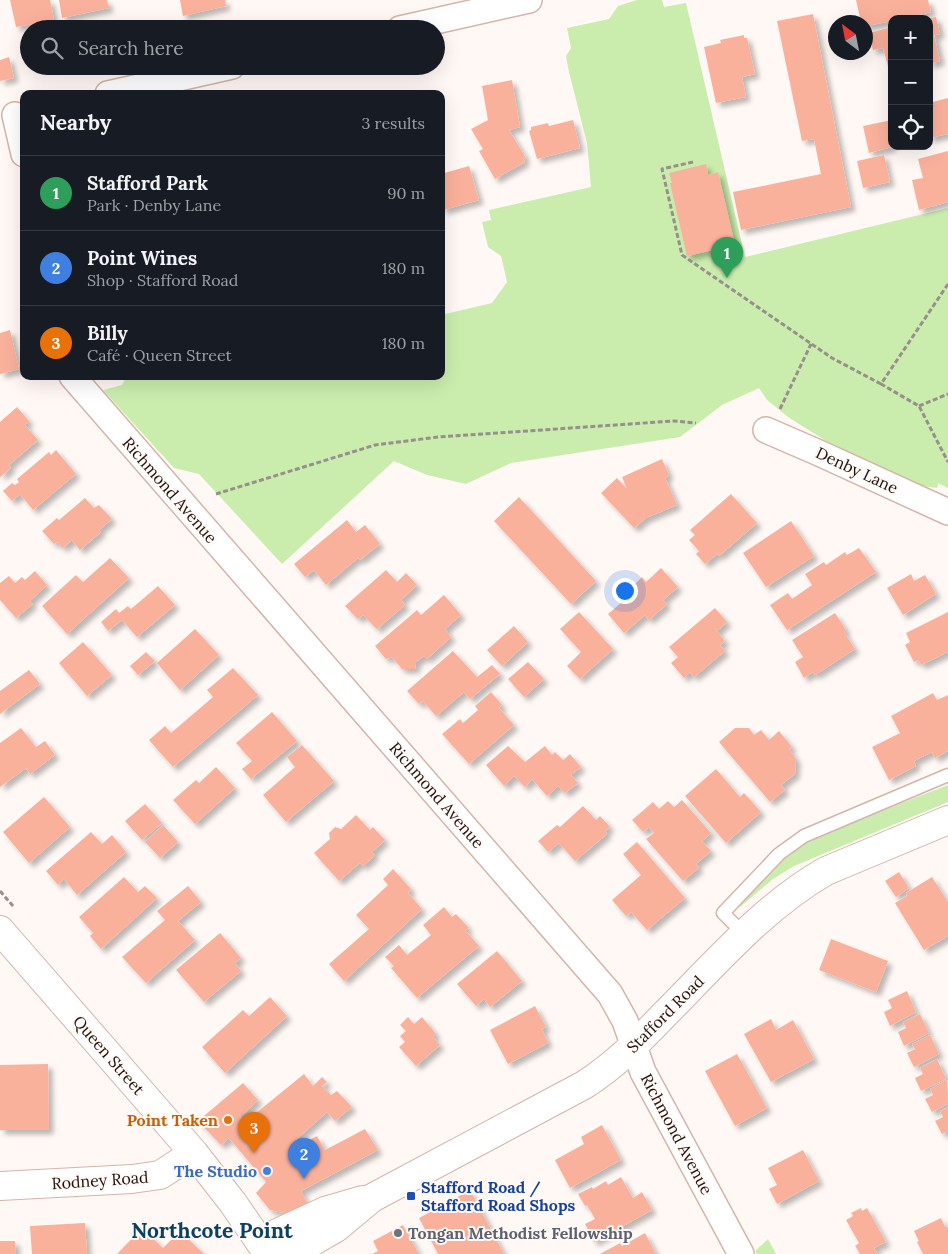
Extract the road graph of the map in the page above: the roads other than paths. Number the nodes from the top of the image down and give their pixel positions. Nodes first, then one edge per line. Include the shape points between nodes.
1 (529, 0) edge
2 (440, 20) edge
3 (192, 75) edge
4 (126, 90) edge
5 (13, 115) edge
6 (20, 140) edge
7 (75, 380) edge
8 (766, 430) dead end
9 (948, 512) edge
10 (948, 775) edge
11 (948, 820) edge
12 (0, 930) edge
13 (744, 934) junction
14 (634, 1046) junction
15 (194, 1153) junction
16 (0, 1186) edge
17 (372, 1198) junction
18 (259, 1250) edge
19 (291, 1254) edge
20 (741, 1254) edge

1 - 2 street
3 - 4 street
5 - 6 street
7 - 14 street, Richmond Avenue via 610,994
8 - 9 street, Denby Lane
10 - 13 lane via 793,842 723,913
11 - 13 street, Stafford Road via 820,874
12 - 15 street, Queen Street
13 - 14 street, Stafford Road
14 - 17 street, Stafford Road via 584,1085
14 - 20 street, Richmond Avenue via 643,1072
15 - 16 street, Rodney Road via 160,1176
15 - 18 street, Queen Street
17 - 18 street, Stafford Road via 325,1211
17 - 19 street, Stafford Road via 336,1228

